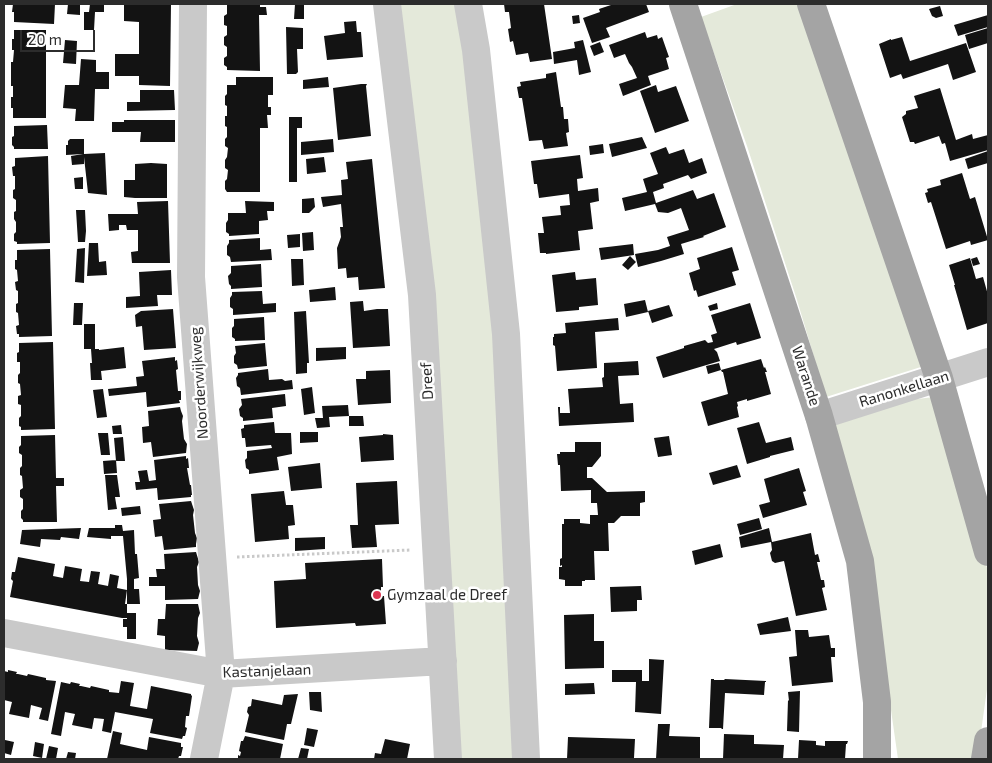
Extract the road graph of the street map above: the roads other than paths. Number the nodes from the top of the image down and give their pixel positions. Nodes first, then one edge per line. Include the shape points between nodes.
1 (193, 4) edge
2 (387, 4) edge
3 (468, 4) edge
4 (683, 4) edge
5 (811, 4) edge
6 (988, 362) edge
7 (939, 378) junction
8 (819, 416) junction
9 (988, 552) edge
10 (4, 633) edge
11 (443, 661) junction
12 (221, 674) junction
13 (988, 742) edge
14 (204, 759) edge
15 (448, 759) edge
16 (526, 759) edge
17 (877, 759) edge
18 (985, 759) edge

1 - 12 street, Noorderwijkweg via 191,277
2 - 11 street, Dreef via 422,295
3 - 16 street via 476,50 506,334
4 - 8 main road, Warande
5 - 7 main road
6 - 7 street, Ranonkellaan
7 - 8 street, Ranonkellaan
7 - 9 main road
8 - 17 main road, Warande via 860,561 877,702
10 - 12 street, Kastanjelaan
11 - 12 street, Kastanjelaan
11 - 15 street, Dreef
12 - 14 street, Noorderwijkweg
13 - 18 main road

